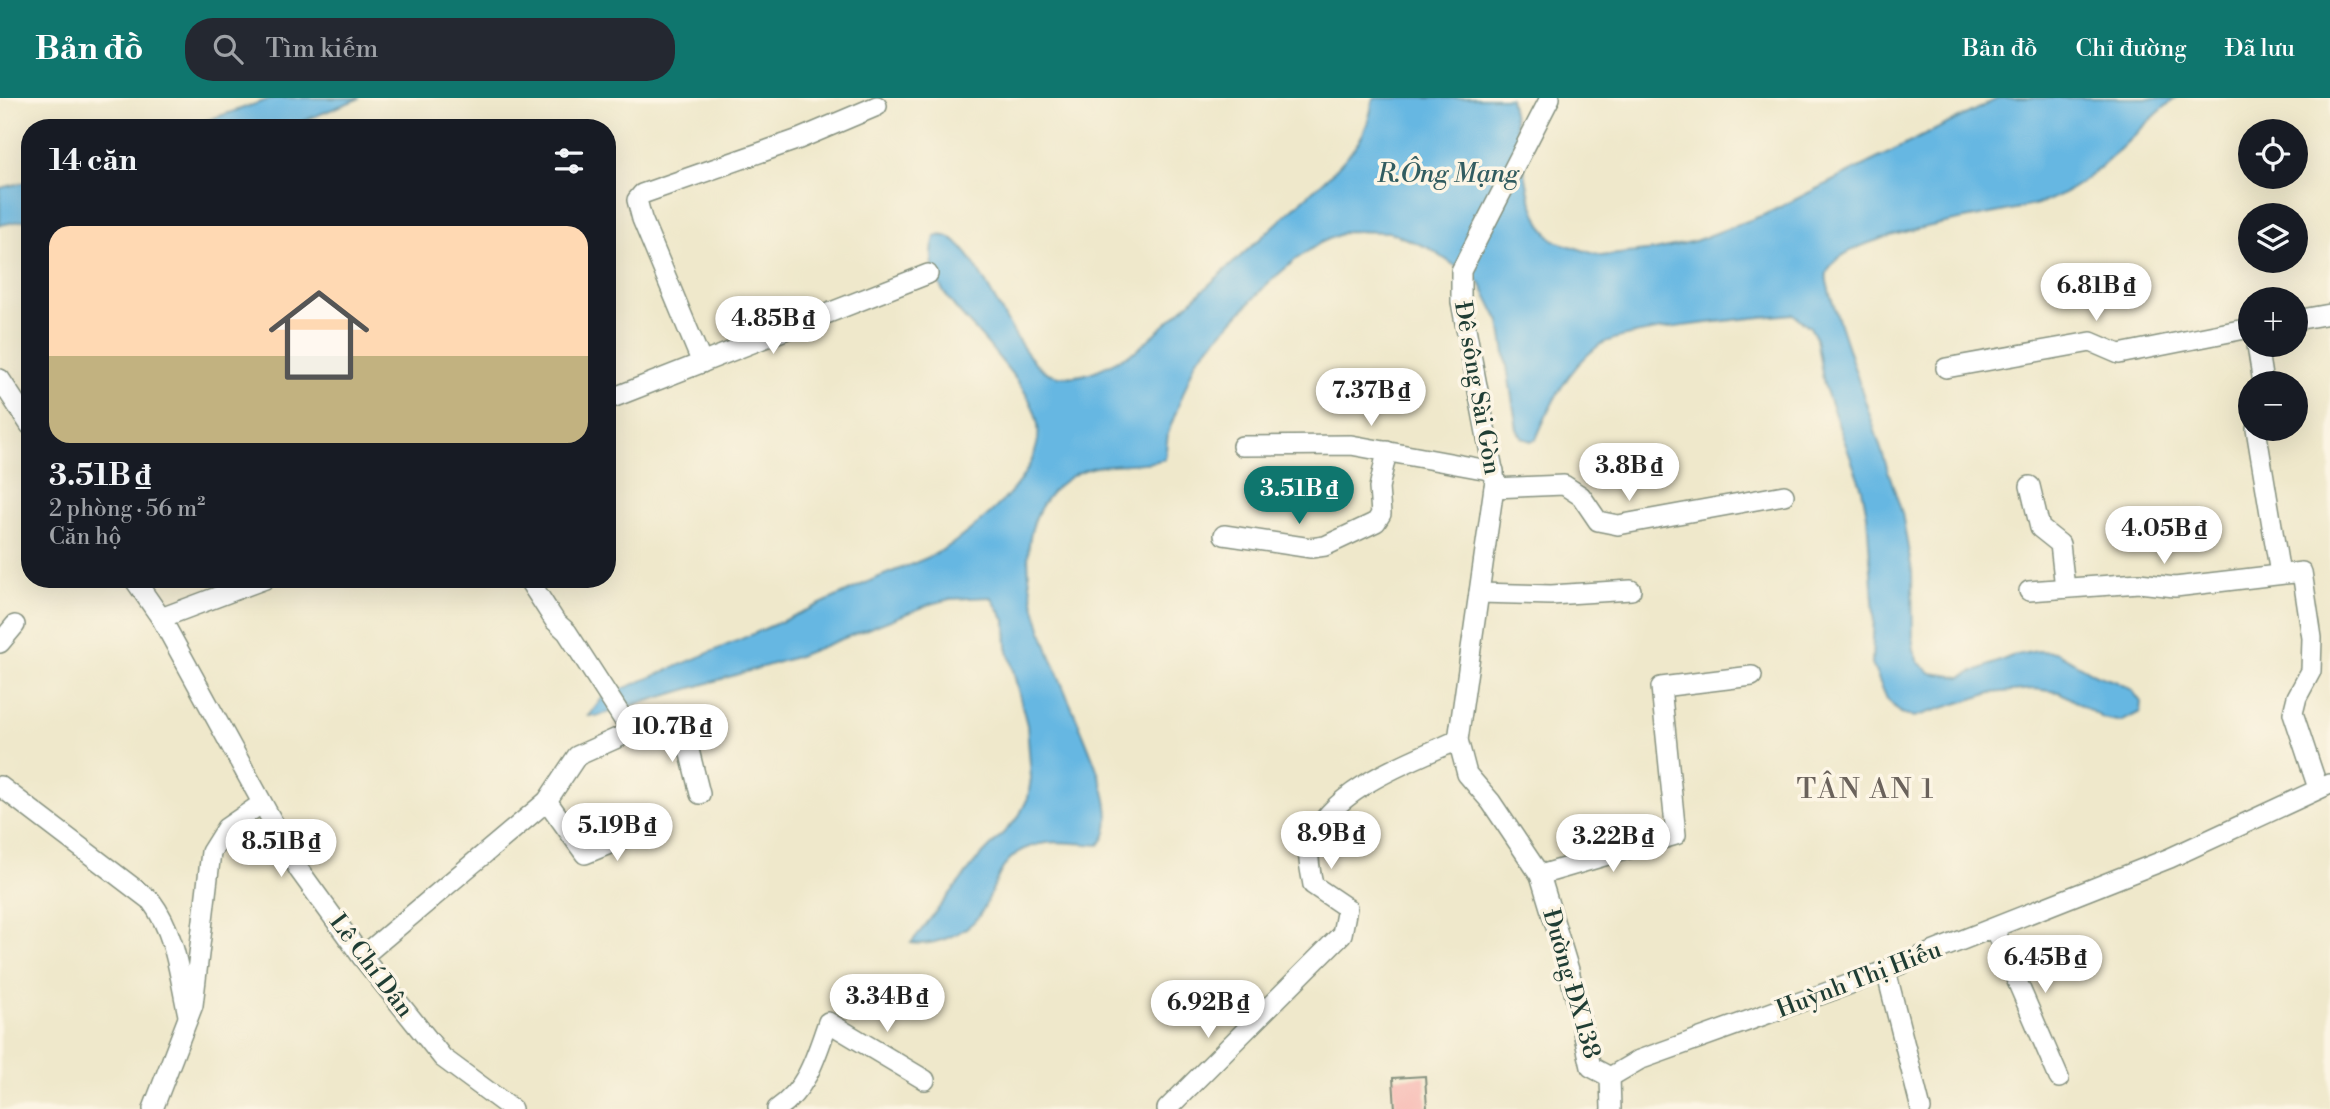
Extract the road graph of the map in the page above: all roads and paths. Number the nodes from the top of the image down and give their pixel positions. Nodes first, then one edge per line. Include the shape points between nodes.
1 (1550, 98) edge
2 (877, 106) dead end
3 (928, 274) dead end
4 (2330, 314) edge
5 (2308, 318) edge
6 (2238, 330) edge
7 (702, 363) junction
8 (1946, 368) dead end
9 (0, 379) edge
10 (616, 396) edge
11 (21, 411) edge
12 (2258, 441) edge
13 (1242, 446) dead end
14 (1387, 451) junction
15 (1494, 479) junction
16 (2030, 486) dead end
17 (1784, 495) dead end
18 (1224, 535) dead end
19 (2280, 574) junction
20 (140, 588) edge
21 (241, 588) edge
22 (534, 588) edge
23 (2064, 588) junction
24 (1631, 590) dead end
25 (2029, 591) dead end
26 (1479, 593) junction
27 (161, 618) junction
28 (15, 625) dead end
29 (0, 643) edge
30 (1752, 677) dead end
31 (631, 731) junction
32 (1458, 740) junction
33 (0, 786) edge
34 (2324, 786) edge
35 (700, 794) dead end
36 (547, 801) junction
37 (261, 804) junction
38 (634, 834) dead end
39 (1540, 875) junction
40 (1994, 928) junction
41 (362, 957) junction
42 (1885, 971) junction
43 (189, 1019) junction
44 (1610, 1077) junction
45 (2059, 1077) dead end
46 (925, 1080) dead end
47 (153, 1109) edge
48 (512, 1109) edge
49 (777, 1109) edge
50 (1167, 1109) edge
51 (1611, 1109) edge
52 (1921, 1109) edge

1 - 15 street, Đê sông Sài Gòn via 1461,271 1461,302
2 - 7 street via 799,139 642,194 637,200
3 - 7 street
4 - 5 street
6 - 8 street via 2119,354 2091,342
7 - 10 street
9 - 11 street
12 - 19 street
13 - 14 street via 1351,445
14 - 15 street
14 - 18 street via 1379,488 1381,514 1376,522 1311,548
15 - 17 street via 1564,485 1581,496 1598,521 1618,525
15 - 26 street, Đê sông Sài Gòn
16 - 23 street via 2040,528 2060,544
19 - 23 street via 2169,587 2139,583
19 - 34 street via 2302,572 2312,638 2311,671 2293,713
20 - 27 street, Lê Chí Dân
21 - 27 street
22 - 31 street
23 - 25 street
24 - 26 street
26 - 32 street, Đê sông Sài Gòn
27 - 37 street, Lê Chí Dân
28 - 29 street
30 - 39 street via 1661,687 1676,835
31 - 35 street via 675,716 683,726
31 - 36 street via 577,756
32 - 39 street, Đường ĐX 138 via 1467,774
32 - 50 street via 1381,775 1346,798 1320,825 1310,844 1313,886 1347,908 1342,934
33 - 43 street via 151,901 173,943
34 - 40 street, Huỳnh Thị Hiếu via 2170,858
36 - 38 street via 585,854
36 - 41 street
37 - 41 street, Lê Chí Dân via 299,870
37 - 43 street via 226,828 211,852
39 - 44 street, Đường ĐX 138 via 1569,970 1591,1067
40 - 42 street, Huỳnh Thị Hiếu
40 - 45 street
41 - 48 street, Lê Chí Dân via 443,1058
42 - 44 street, Huỳnh Thị Hiếu via 1639,1060
42 - 52 street
43 - 47 street
44 - 51 street
46 - 49 street via 828,1022 808,1077

